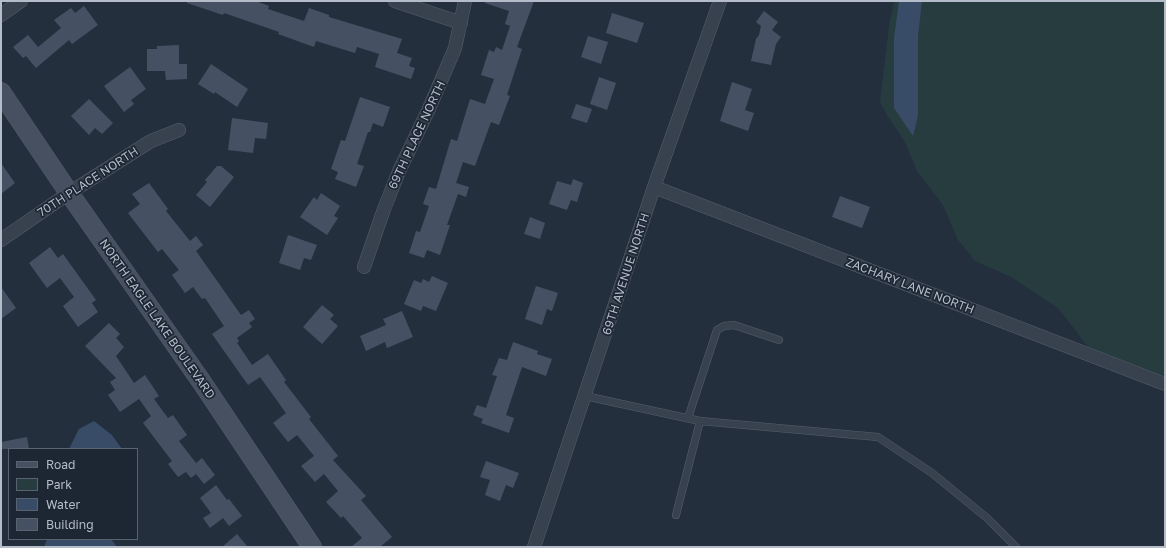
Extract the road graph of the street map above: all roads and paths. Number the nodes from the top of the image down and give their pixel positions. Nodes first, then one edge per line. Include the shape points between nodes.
1 (21, 1) edge
2 (395, 1) edge
3 (466, 1) edge
4 (720, 1) edge
5 (1, 14) edge
6 (461, 23) junction
7 (1, 92) edge
8 (179, 130) dead end
9 (654, 187) junction
10 (70, 194) junction
11 (1, 240) edge
12 (364, 267) dead end
13 (779, 340) dead end
14 (1165, 384) edge
15 (585, 396) junction
16 (688, 418) junction
17 (700, 421) junction
18 (676, 514) dead end
19 (312, 547) edge
20 (534, 547) edge
21 (1016, 547) edge

1 - 5 street
2 - 6 street
3 - 6 street, 69TH PLACE NORTH
4 - 9 street, 69TH AVENUE NORTH
6 - 12 street, 69TH PLACE NORTH via 455,48 400,169
7 - 10 street, NORTH EAGLE LAKE BOULEVARD
8 - 10 street, 70TH PLACE NORTH via 151,140
9 - 14 street, ZACHARY LANE NORTH
9 - 15 street, 69TH AVENUE NORTH
10 - 11 street, 70TH PLACE NORTH
10 - 19 street, NORTH EAGLE LAKE BOULEVARD via 201,381
13 - 16 lane via 734,325 717,330
15 - 16 lane
15 - 20 street, 69TH AVENUE NORTH
16 - 17 lane
17 - 18 lane
17 - 21 lane via 878,437 932,473 987,518

